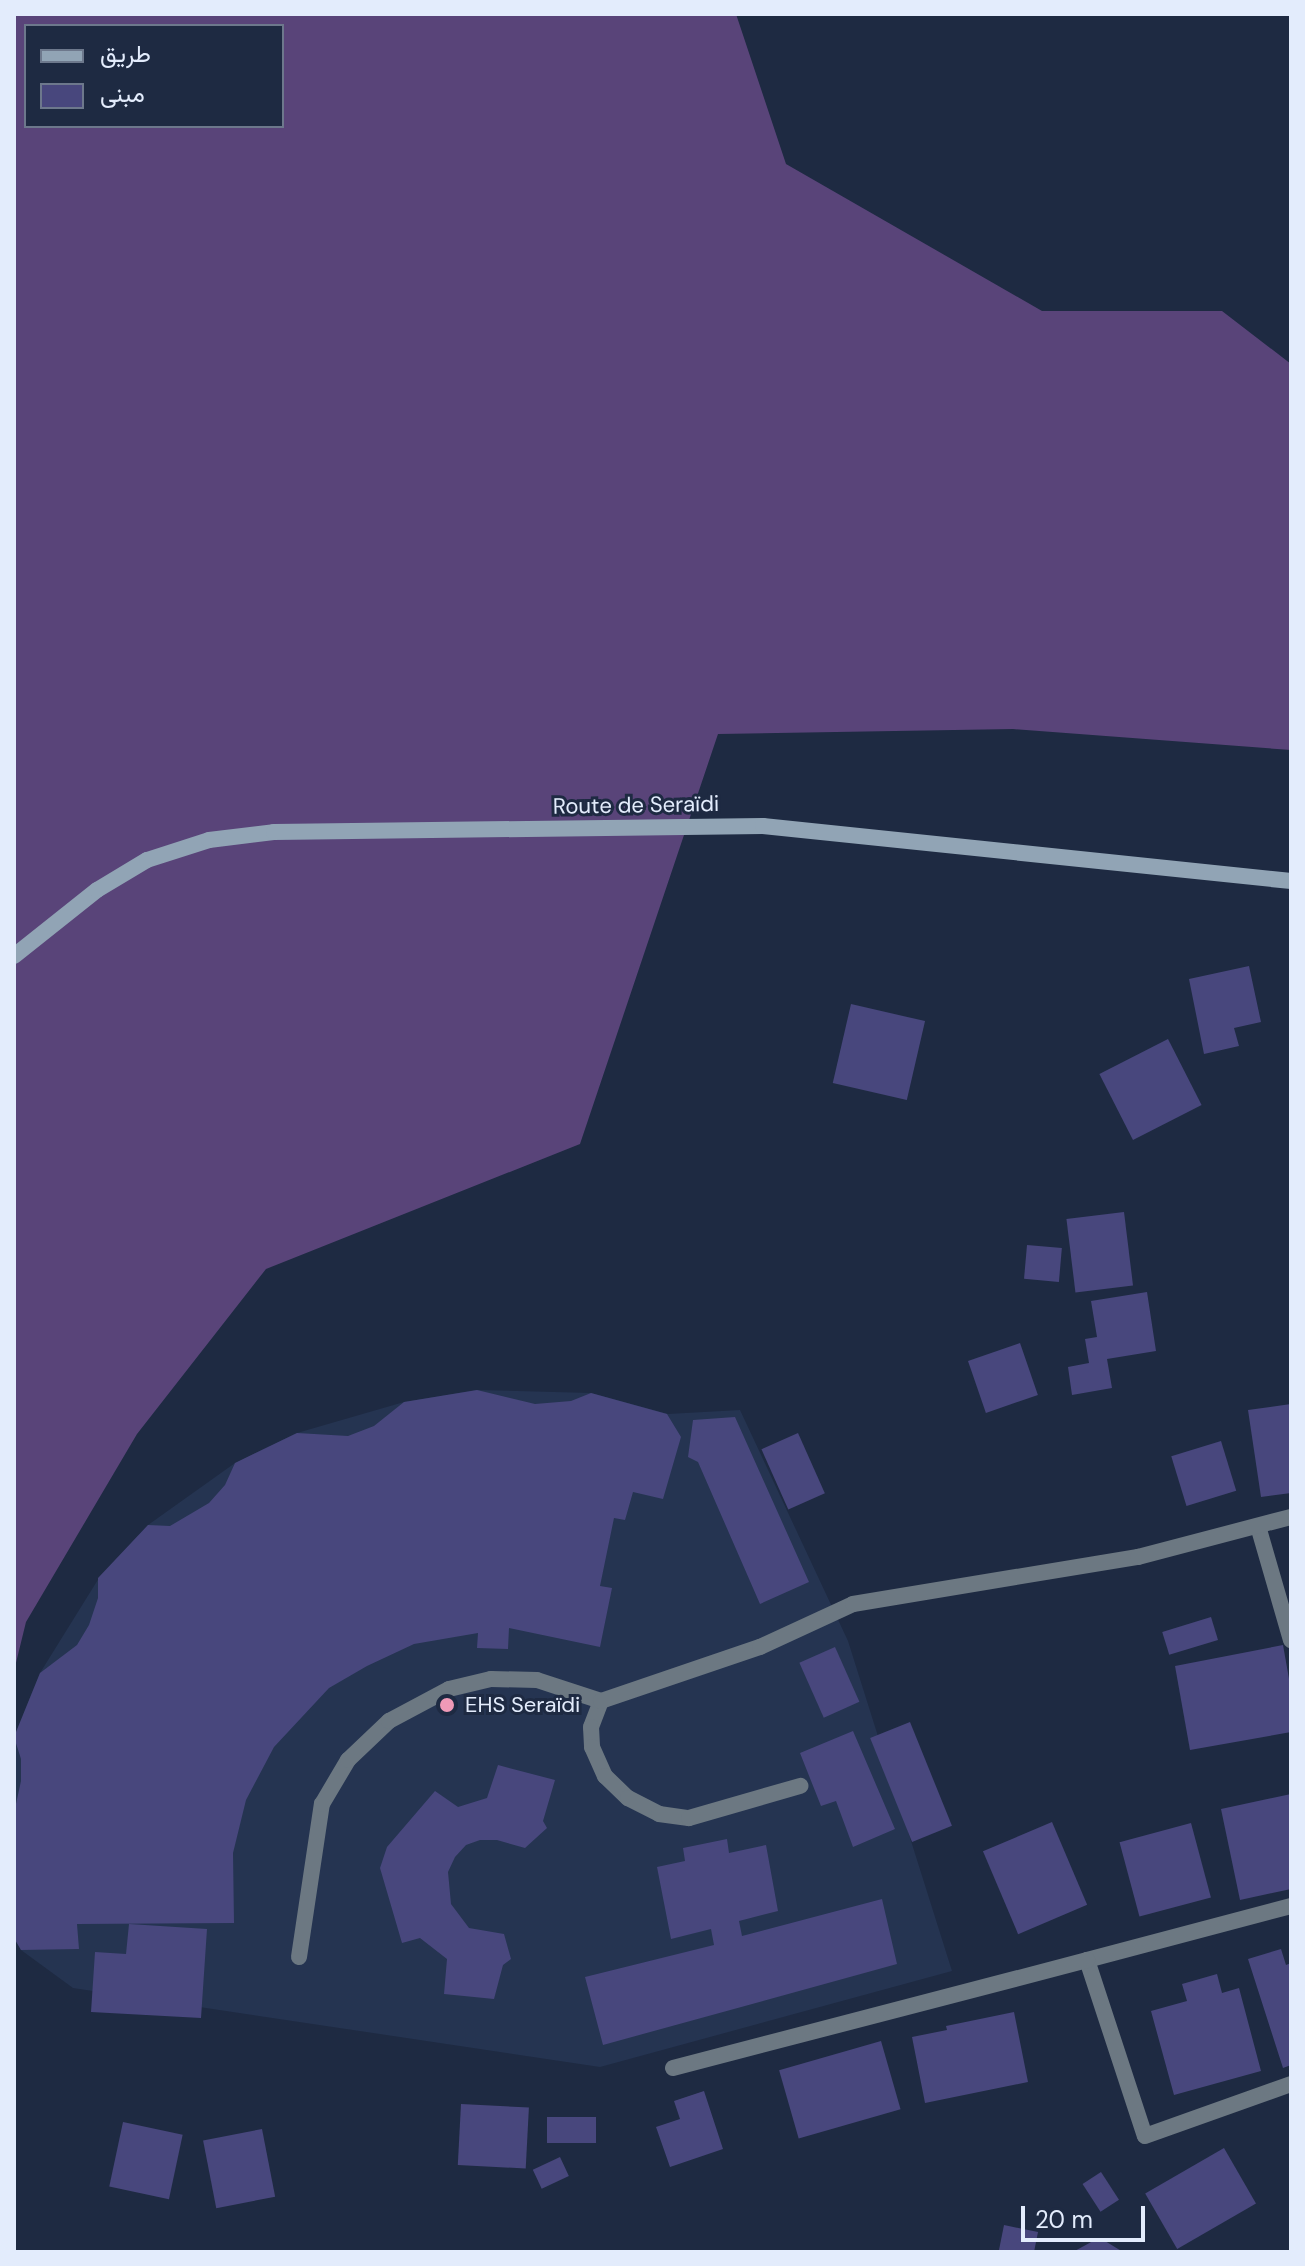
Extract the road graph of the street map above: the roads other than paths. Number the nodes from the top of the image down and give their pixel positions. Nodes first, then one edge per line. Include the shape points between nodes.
1 (1291, 881) edge
2 (14, 956) edge
3 (1291, 1517) edge
4 (1258, 1526) junction
5 (1291, 1640) edge
6 (601, 1701) junction
7 (800, 1786) dead end
8 (1291, 1906) edge
9 (299, 1957) dead end
10 (1087, 1960) junction
11 (673, 2068) dead end
12 (1291, 2084) edge

1 - 2 main road, Route de Seraïdi via 763,826 274,832 209,840 147,860 97,890
3 - 4 street
4 - 5 street
4 - 6 street via 1138,1557 853,1604 760,1647
6 - 7 street via 591,1727 592,1747 605,1776 628,1798 659,1814 689,1818
6 - 9 street via 537,1680 491,1679 449,1689 389,1721 348,1760 322,1804
8 - 10 street
10 - 11 street
10 - 12 street via 1145,2136

